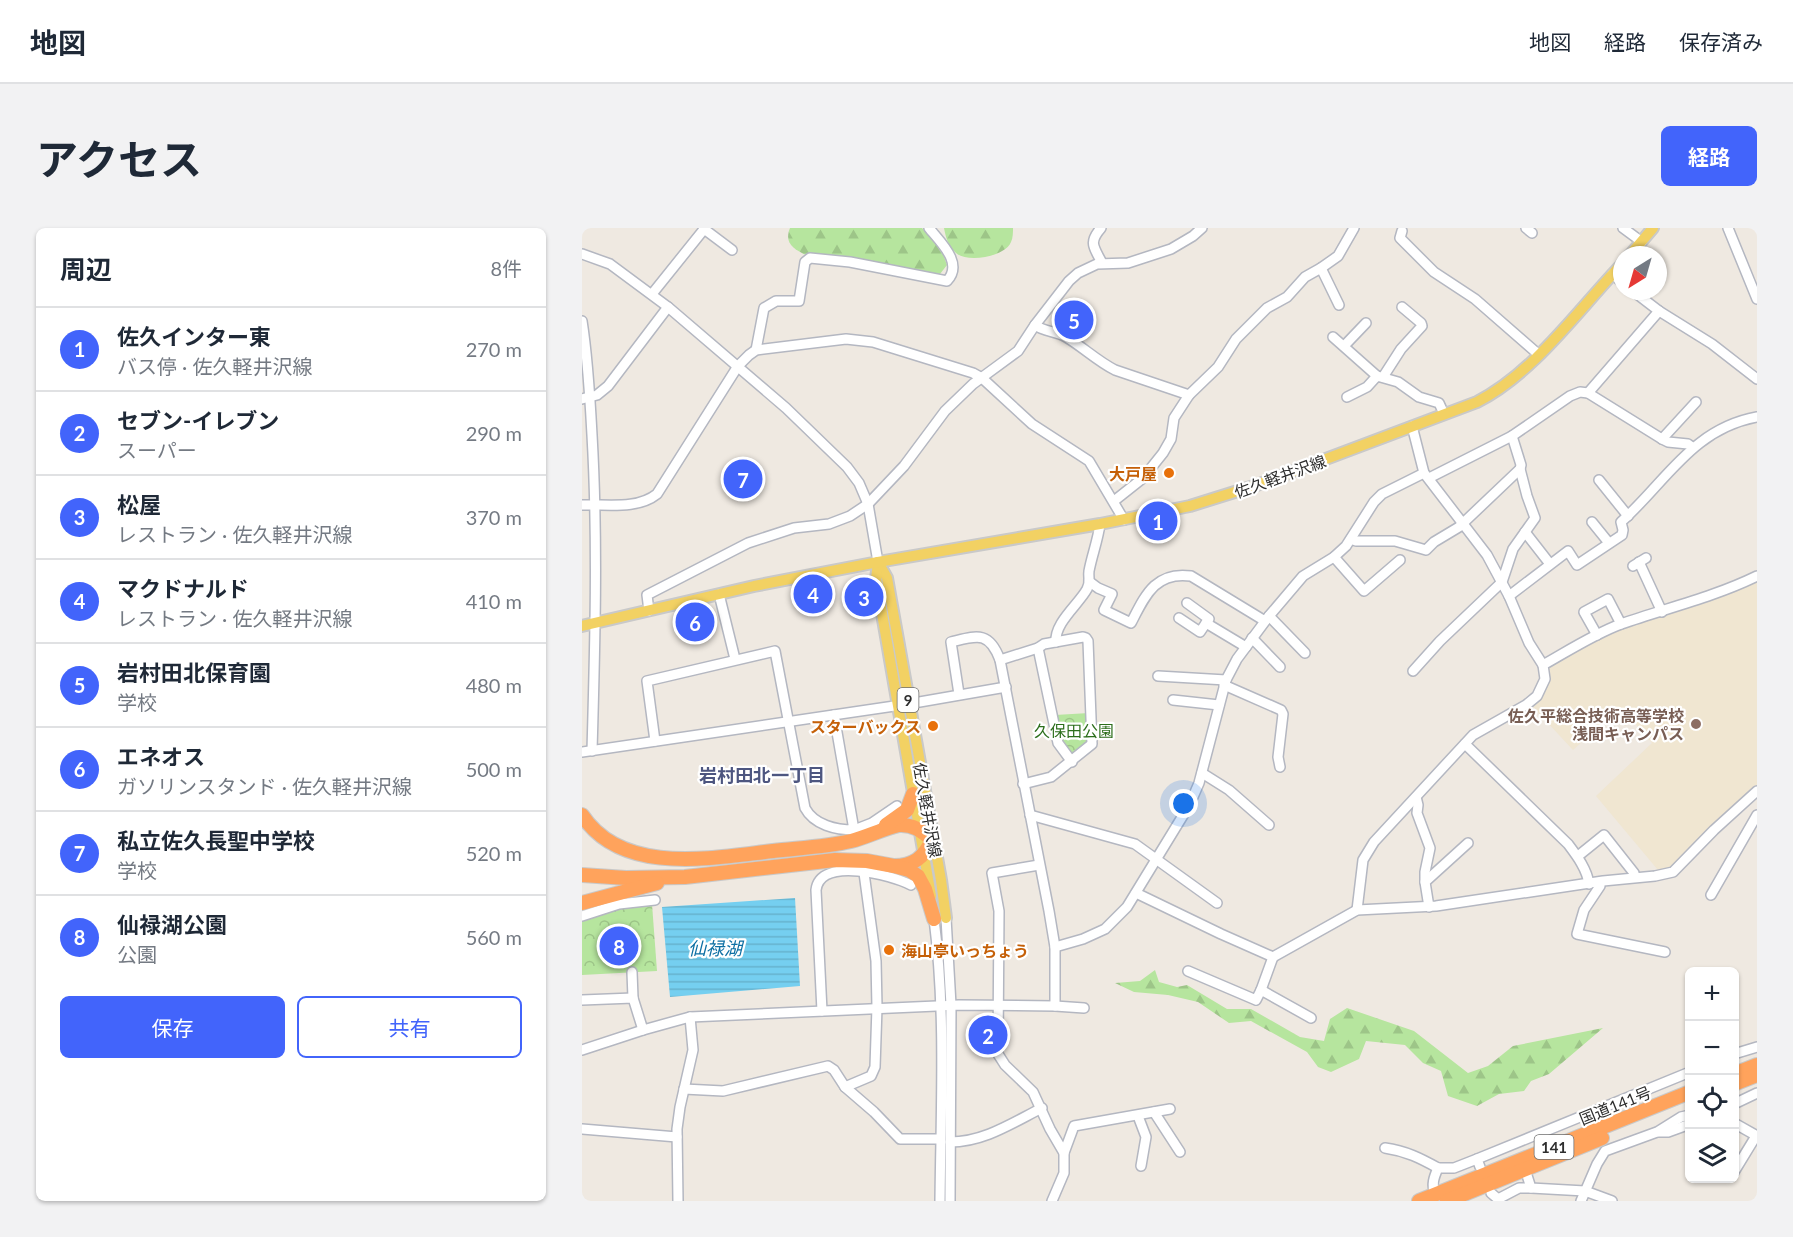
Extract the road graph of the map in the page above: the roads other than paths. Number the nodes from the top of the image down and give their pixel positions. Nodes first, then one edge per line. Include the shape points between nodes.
1 (705, 228) edge
2 (929, 228) edge
3 (1101, 228) edge
4 (1203, 228) edge
5 (1354, 228) edge
6 (1623, 228) edge
7 (1653, 228) edge
8 (1728, 228) edge
9 (1402, 229) edge
10 (1642, 242) junction
11 (1638, 246) edge
12 (732, 250) dead end
13 (582, 254) edge
14 (1102, 263) junction
15 (1321, 268) junction
16 (1612, 274) edge
17 (652, 294) junction
18 (1757, 299) edge
19 (1645, 300) edge
20 (1334, 301) dead end
21 (668, 307) junction
22 (1402, 308) dead end
23 (1659, 311) junction
24 (582, 321) edge
25 (1366, 323) dead end
26 (1035, 325) junction
27 (1333, 337) dead end
28 (1344, 346) junction
29 (756, 350) junction
30 (1538, 354) junction
31 (738, 366) junction
32 (1380, 376) junction
33 (982, 378) junction
34 (1757, 379) edge
35 (1588, 393) junction
36 (1190, 395) junction
37 (1347, 397) dead end
38 (586, 399) edge
39 (1696, 402) dead end
40 (1444, 414) junction
41 (1757, 417) edge
42 (1412, 426) junction
43 (1512, 436) junction
44 (1662, 439) junction
45 (1692, 447) junction
46 (1520, 469) junction
47 (1426, 475) junction
48 (1599, 480) dead end
49 (1114, 501) junction
50 (868, 504) junction
51 (590, 505) edge
52 (1628, 516) junction
53 (1124, 520) junction
54 (1462, 522) junction
55 (1592, 522) dead end
56 (1100, 524) junction
57 (1526, 532) junction
58 (1351, 539) junction
59 (1609, 543) junction
60 (1334, 557) junction
61 (878, 562) junction
62 (1393, 562) dead end
63 (1639, 562) dead end
64 (1550, 564) junction
65 (1757, 576) edge
66 (1090, 582) junction
67 (1502, 582) junction
68 (719, 594) junction
69 (1509, 596) junction
70 (1187, 603) dead end
71 (649, 611) junction
72 (1662, 612) junction
73 (1179, 618) dead end
74 (1267, 618) junction
75 (1206, 623) junction
76 (589, 624) edge
77 (1621, 624) junction
78 (1597, 635) junction
79 (1252, 638) junction
80 (1056, 642) junction
81 (1246, 647) junction
82 (1038, 648) junction
83 (1305, 652) dead end
84 (735, 659) junction
85 (1000, 660) junction
86 (1543, 665) junction
87 (1280, 667) dead end
88 (1413, 671) dead end
89 (1158, 676) dead end
90 (1225, 682) junction
91 (1006, 687) junction
92 (959, 694) junction
93 (1173, 701) dead end
94 (903, 704) junction
95 (1219, 705) junction
96 (834, 715) junction
97 (788, 722) junction
98 (655, 741) junction
99 (1465, 744) junction
100 (586, 751) edge
101 (1072, 762) junction
102 (1280, 766) dead end
103 (1202, 773) junction
104 (1023, 784) junction
105 (1757, 791) edge
106 (913, 794) junction
107 (1416, 797) junction
108 (897, 806) dead end
109 (582, 815) edge
110 (1030, 815) junction
111 (1757, 815) edge
112 (1269, 825) dead end
113 (919, 830) junction
114 (859, 833) junction
115 (932, 840) junction
116 (1468, 843) dead end
117 (925, 854) junction
118 (1578, 856) junction
119 (726, 857) junction
120 (1157, 859) junction
121 (1040, 865) junction
122 (894, 866) junction
123 (582, 867) edge
124 (864, 873) junction
125 (582, 875) edge
126 (685, 877) junction
127 (1635, 877) junction
128 (1425, 882) junction
129 (1600, 883) junction
130 (1589, 884) junction
131 (911, 885) dead end
132 (1136, 893) junction
133 (1711, 895) dead end
134 (655, 900) dead end
135 (582, 903) edge
136 (1217, 903) dead end
137 (1429, 907) junction
138 (1357, 910) junction
139 (582, 916) edge
140 (940, 919) junction
141 (1056, 947) junction
142 (1665, 952) dead end
143 (1273, 957) junction
144 (1188, 971) dead end
145 (632, 972) dead end
146 (1261, 990) junction
147 (633, 998) junction
148 (582, 1000) edge
149 (951, 1005) junction
150 (940, 1006) junction
151 (1055, 1006) junction
152 (877, 1007) junction
153 (998, 1007) junction
154 (1084, 1008) dead end
155 (822, 1011) junction
156 (690, 1017) junction
157 (1311, 1018) dead end
158 (643, 1030) junction
159 (1757, 1047) edge
160 (582, 1050) edge
161 (1739, 1052) edge
162 (1757, 1065) edge
163 (1739, 1072) edge
164 (1685, 1074) edge
165 (1757, 1076) edge
166 (845, 1087) junction
167 (684, 1089) junction
168 (1740, 1092) edge
169 (1757, 1093) edge
170 (1685, 1094) edge
171 (1042, 1108) junction
172 (1170, 1109) dead end
173 (1684, 1110) edge
174 (1154, 1112) junction
175 (1138, 1116) junction
176 (1685, 1126) edge
177 (1739, 1126) edge
178 (582, 1129) edge
179 (1657, 1131) junction
180 (1756, 1136) edge
181 (677, 1137) junction
182 (945, 1140) junction
183 (1385, 1148) dead end
184 (1175, 1150) dead end
185 (1064, 1153) junction
186 (1739, 1164) edge
187 (1141, 1166) dead end
188 (1438, 1168) junction
189 (1526, 1169) junction
190 (1531, 1188) junction
191 (1585, 1191) junction
192 (1491, 1193) dead end
193 (1441, 1198) edge
194 (678, 1201) edge
195 (940, 1201) edge
196 (950, 1201) edge
197 (1052, 1201) edge
198 (1419, 1201) edge
199 (1581, 1201) edge
200 (1612, 1201) edge

1 - 12 street
1 - 17 street
2 - 29 street via 953,263 947,281 810,258 805,262 799,302 776,301 764,308
3 - 14 street via 1093,242
4 - 14 street via 1183,242 1145,258 1120,264
5 - 15 street via 1338,256
6 - 10 street
7 - 10 main road
8 - 18 street
9 - 30 street via 1400,238 1434,272 1474,299
10 - 11 main road
13 - 17 street via 610,264
14 - 26 street via 1073,277
15 - 20 street
15 - 36 street via 1262,313
16 - 30 main road, 佐久軽井沢線
17 - 21 street
19 - 23 street
21 - 31 street
21 - 38 street via 608,386
22 - 32 street via 1422,326
23 - 34 street via 1712,344
23 - 35 street
24 - 38 street
25 - 28 street
26 - 33 street via 1018,351
26 - 36 street via 1064,336 1115,370
27 - 28 street
28 - 32 street
29 - 31 street
29 - 33 street via 846,339 865,341
30 - 40 main road, 佐久軽井沢線 via 1500,389
31 - 50 street via 847,467
31 - 51 street via 657,494 644,502
32 - 37 street
32 - 40 street via 1438,403
33 - 49 street via 1032,424 1089,461
33 - 50 street via 945,411 904,466
35 - 43 street via 1570,396
35 - 44 street
36 - 49 street via 1174,418 1171,440 1163,453 1143,477
38 - 51 street
39 - 44 street
40 - 42 main road, 佐久軽井沢線
41 - 45 street via 1730,423
42 - 47 street
42 - 53 main road, 佐久軽井沢線 via 1229,495
43 - 46 street
43 - 47 street
44 - 45 street
45 - 52 street
46 - 54 street
46 - 57 street via 1535,518
47 - 54 street
47 - 58 street via 1382,494
48 - 52 street
49 - 53 street
50 - 61 street
50 - 71 street via 820,527 771,534 728,553 647,596
51 - 76 street
52 - 59 street via 1620,523 1623,533
53 - 56 main road, 佐久軽井沢線
54 - 58 street via 1424,551 1395,542
54 - 67 street
55 - 59 street
56 - 61 main road, 佐久軽井沢線
56 - 66 street
57 - 64 street
57 - 67 street via 1513,549
58 - 60 street
59 - 64 street via 1577,566 1568,551
60 - 62 street via 1364,591
60 - 74 street via 1303,576
61 - 68 main road, 佐久軽井沢線
61 - 94 main road, 佐久軽井沢線 / 9 via 886,578
63 - 72 street
64 - 69 street
65 - 72 street
66 - 74 street via 1112,594 1104,610 1131,623 1152,586 1184,575
66 - 80 street via 1056,634
67 - 69 street
67 - 88 street
68 - 71 main road, 佐久軽井沢線
68 - 84 street
69 - 86 street
70 - 75 street via 1209,618
71 - 76 main road, 佐久軽井沢線
72 - 77 street
73 - 75 street via 1200,633
74 - 79 street
74 - 83 street
75 - 81 street
76 - 100 street
77 - 78 street
77 - 78 street via 1608,599 1584,612
78 - 86 street
79 - 81 street
79 - 87 street
80 - 82 street
80 - 101 street via 1083,637 1088,641 1093,740
81 - 90 street
82 - 85 street
82 - 101 street via 1058,743
84 - 97 street via 775,651
84 - 98 street via 646,681
85 - 91 street
85 - 92 street via 979,635 951,642
86 - 99 street via 1545,679 1533,700 1483,728
89 - 90 street
90 - 95 street
90 - 102 street via 1281,710
91 - 92 street
91 - 104 street
92 - 94 street
93 - 95 street
94 - 96 street
94 - 106 main road, 佐久軽井沢線 / 9
94 - 115 main road, 佐久軽井沢線 / 9
95 - 103 street
96 - 97 street
96 - 114 street
97 - 98 street
97 - 114 street via 807,813 821,824
98 - 100 street
99 - 107 street
99 - 118 street
101 - 104 street via 1050,777
103 - 112 street via 1229,790
103 - 120 street via 1190,804
104 - 110 street
105 - 127 street via 1673,872
106 - 113 main road, 佐久軽井沢線 / 9
106 - 114 highway via 903,814
107 - 128 street via 1417,813 1430,848
107 - 138 street via 1365,855
108 - 114 street
109 - 119 highway via 603,840 634,854 694,859
110 - 120 street via 1135,844
110 - 121 street
111 - 133 street
113 - 114 highway via 899,825
113 - 115 highway
113 - 117 main road, 佐久軽井沢線 / 9
114 - 119 highway via 843,843
115 - 117 highway
115 - 140 main road, 佐久軽井沢線 / 9
116 - 128 street
117 - 122 highway via 909,864
117 - 140 main road, 佐久軽井沢線 / 9
118 - 127 street via 1604,835
118 - 130 street
119 - 123 highway via 650,869
120 - 132 street
120 - 136 street
121 - 141 street
121 - 153 street via 992,873 999,911
122 - 126 highway via 845,860
122 - 140 highway via 909,870 920,879
124 - 131 street
124 - 152 street via 875,954
124 - 155 street via 838,870 824,875 816,885
125 - 126 highway
126 - 135 highway
127 - 129 street
128 - 137 street
129 - 130 street
129 - 142 street via 1584,910 1577,934
130 - 137 street
132 - 141 street via 1105,929
132 - 143 street
134 - 139 street via 618,903
137 - 138 street
138 - 143 street
140 - 149 street
140 - 150 street
141 - 151 street
143 - 146 street
144 - 146 street via 1256,1000
145 - 147 street
146 - 157 street
147 - 148 street
147 - 158 street
149 - 150 street
149 - 153 street
149 - 182 street
150 - 152 street
150 - 182 street
151 - 153 street
151 - 154 street
152 - 155 street
152 - 166 street via 874,1071 868,1078
153 - 171 street via 998,1054 1033,1092
155 - 156 street
156 - 158 street
156 - 167 street via 693,1050
158 - 160 street
159 - 161 street
162 - 163 highway
164 - 188 street via 1479,1163
165 - 168 highway
166 - 167 street via 828,1066 723,1091
166 - 182 street via 900,1138
167 - 181 street
168 - 169 street
170 - 193 highway, 国道141号 / 141
171 - 182 street via 986,1136
171 - 185 street
172 - 174 street
173 - 179 street
173 - 189 highway, 国道141号 / 141
174 - 175 street
174 - 184 street
175 - 185 street via 1074,1126
175 - 187 street via 1146,1137
176 - 179 street via 1668,1132
177 - 180 street
178 - 181 street
179 - 191 street via 1605,1151
180 - 186 street
181 - 194 street
182 - 195 street
182 - 196 street
183 - 188 street via 1416,1155
185 - 197 street via 1064,1173
188 - 193 street via 1432,1188
189 - 190 street
189 - 193 highway, 国道141号 / 141
190 - 191 street
190 - 192 street via 1519,1188 1498,1199
191 - 199 street
191 - 200 street
193 - 198 highway, 国道141号 / 141

